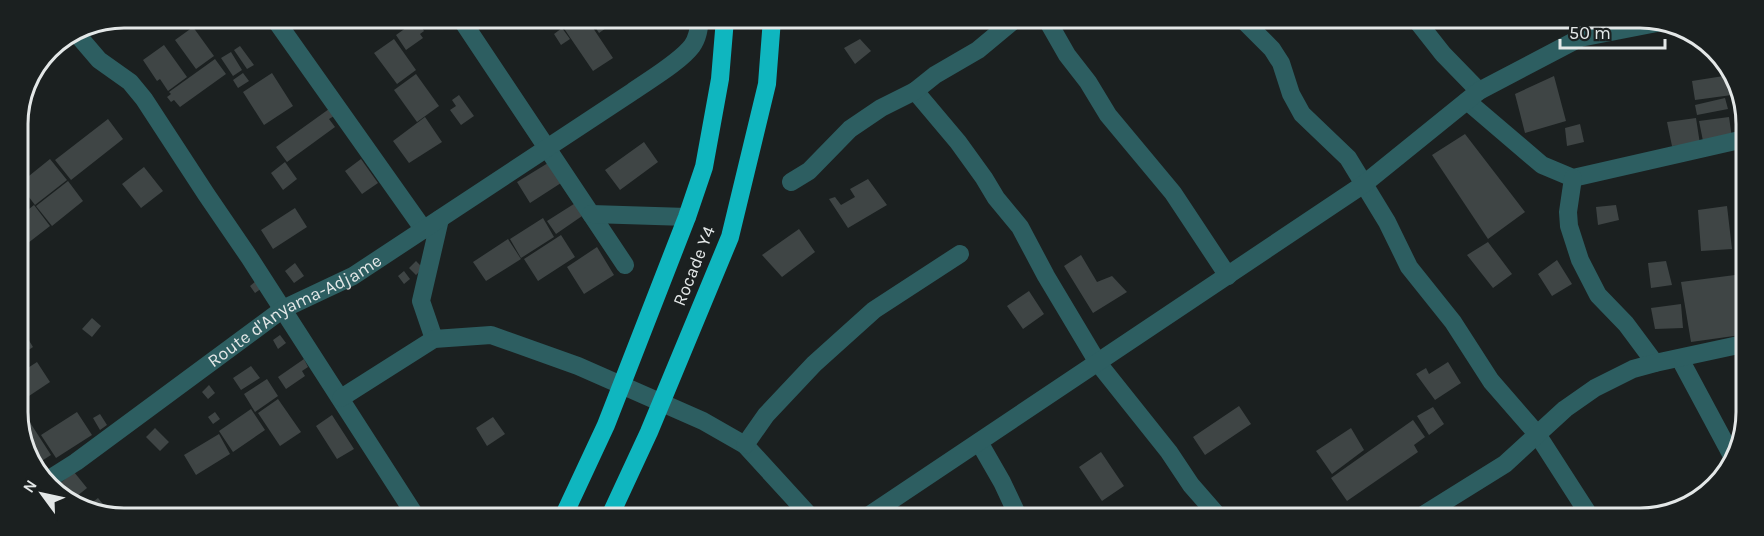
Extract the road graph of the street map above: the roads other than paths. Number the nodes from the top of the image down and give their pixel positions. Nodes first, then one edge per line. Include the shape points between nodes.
1 (282, 29) edge
2 (467, 29) edge
3 (699, 29) edge
4 (724, 29) edge
5 (771, 29) edge
6 (1003, 29) edge
7 (1052, 29) edge
8 (1252, 29) edge
9 (1423, 29) edge
10 (1626, 29) edge
11 (81, 39) edge
12 (915, 91) junction
13 (1473, 96) junction
14 (1736, 141) edge
15 (548, 149) junction
16 (1573, 178) junction
17 (791, 182) dead end
18 (1364, 184) junction
19 (591, 214) junction
20 (687, 217) junction
21 (440, 219) junction
22 (424, 230) junction
23 (960, 254) dead end
24 (625, 265) dead end
25 (1228, 276) junction
26 (283, 309) junction
27 (434, 339) junction
28 (1736, 346) edge
29 (1680, 359) junction
30 (1098, 363) junction
31 (1655, 363) junction
32 (341, 398) junction
33 (1537, 434) junction
34 (979, 442) junction
35 (745, 445) junction
36 (1728, 448) edge
37 (72, 465) edge
38 (1014, 507) edge
39 (1211, 507) edge
40 (1436, 507) edge
41 (1584, 507) edge
42 (410, 508) edge
43 (567, 508) edge
44 (614, 508) edge
45 (802, 508) edge
46 (881, 508) edge

1 - 22 street
2 - 15 street
3 - 15 street, Route d'Anyama-Adjame via 692,46 669,66
4 - 20 highway, Rocade Y4 via 720,79 704,167
5 - 44 highway, Rocade Y4 via 767,84 730,237
6 - 12 street
7 - 25 street via 1108,115 1173,193
8 - 18 street via 1281,63 1302,114 1348,158
9 - 13 street
10 - 13 street via 1580,38
11 - 26 street via 144,99
12 - 17 street via 850,129 809,171
12 - 30 street via 1020,227
13 - 16 street via 1542,165
13 - 18 street
14 - 16 street
15 - 19 street
15 - 21 street, Route d'Anyama-Adjame
16 - 31 street via 1569,226 1580,260 1598,295
18 - 25 street
18 - 33 street via 1408,267 1453,322 1491,381
19 - 20 street
19 - 24 street
20 - 43 highway, Rocade Y4 via 606,425
21 - 22 street, Route d'Anyama-Adjame
21 - 27 street via 421,301
22 - 26 street, Route d'Anyama-Adjame via 353,276
23 - 35 street via 874,310 814,364 766,415
25 - 30 street
26 - 32 street
26 - 37 street, Route d'Anyama-Adjame
27 - 32 street
27 - 35 street via 491,335 578,366 704,421
28 - 29 street
29 - 31 street
29 - 36 street
30 - 34 street
30 - 39 street
31 - 33 street via 1595,388
32 - 42 street
33 - 40 street via 1505,464
33 - 41 street
34 - 38 street
34 - 46 street
35 - 45 street

